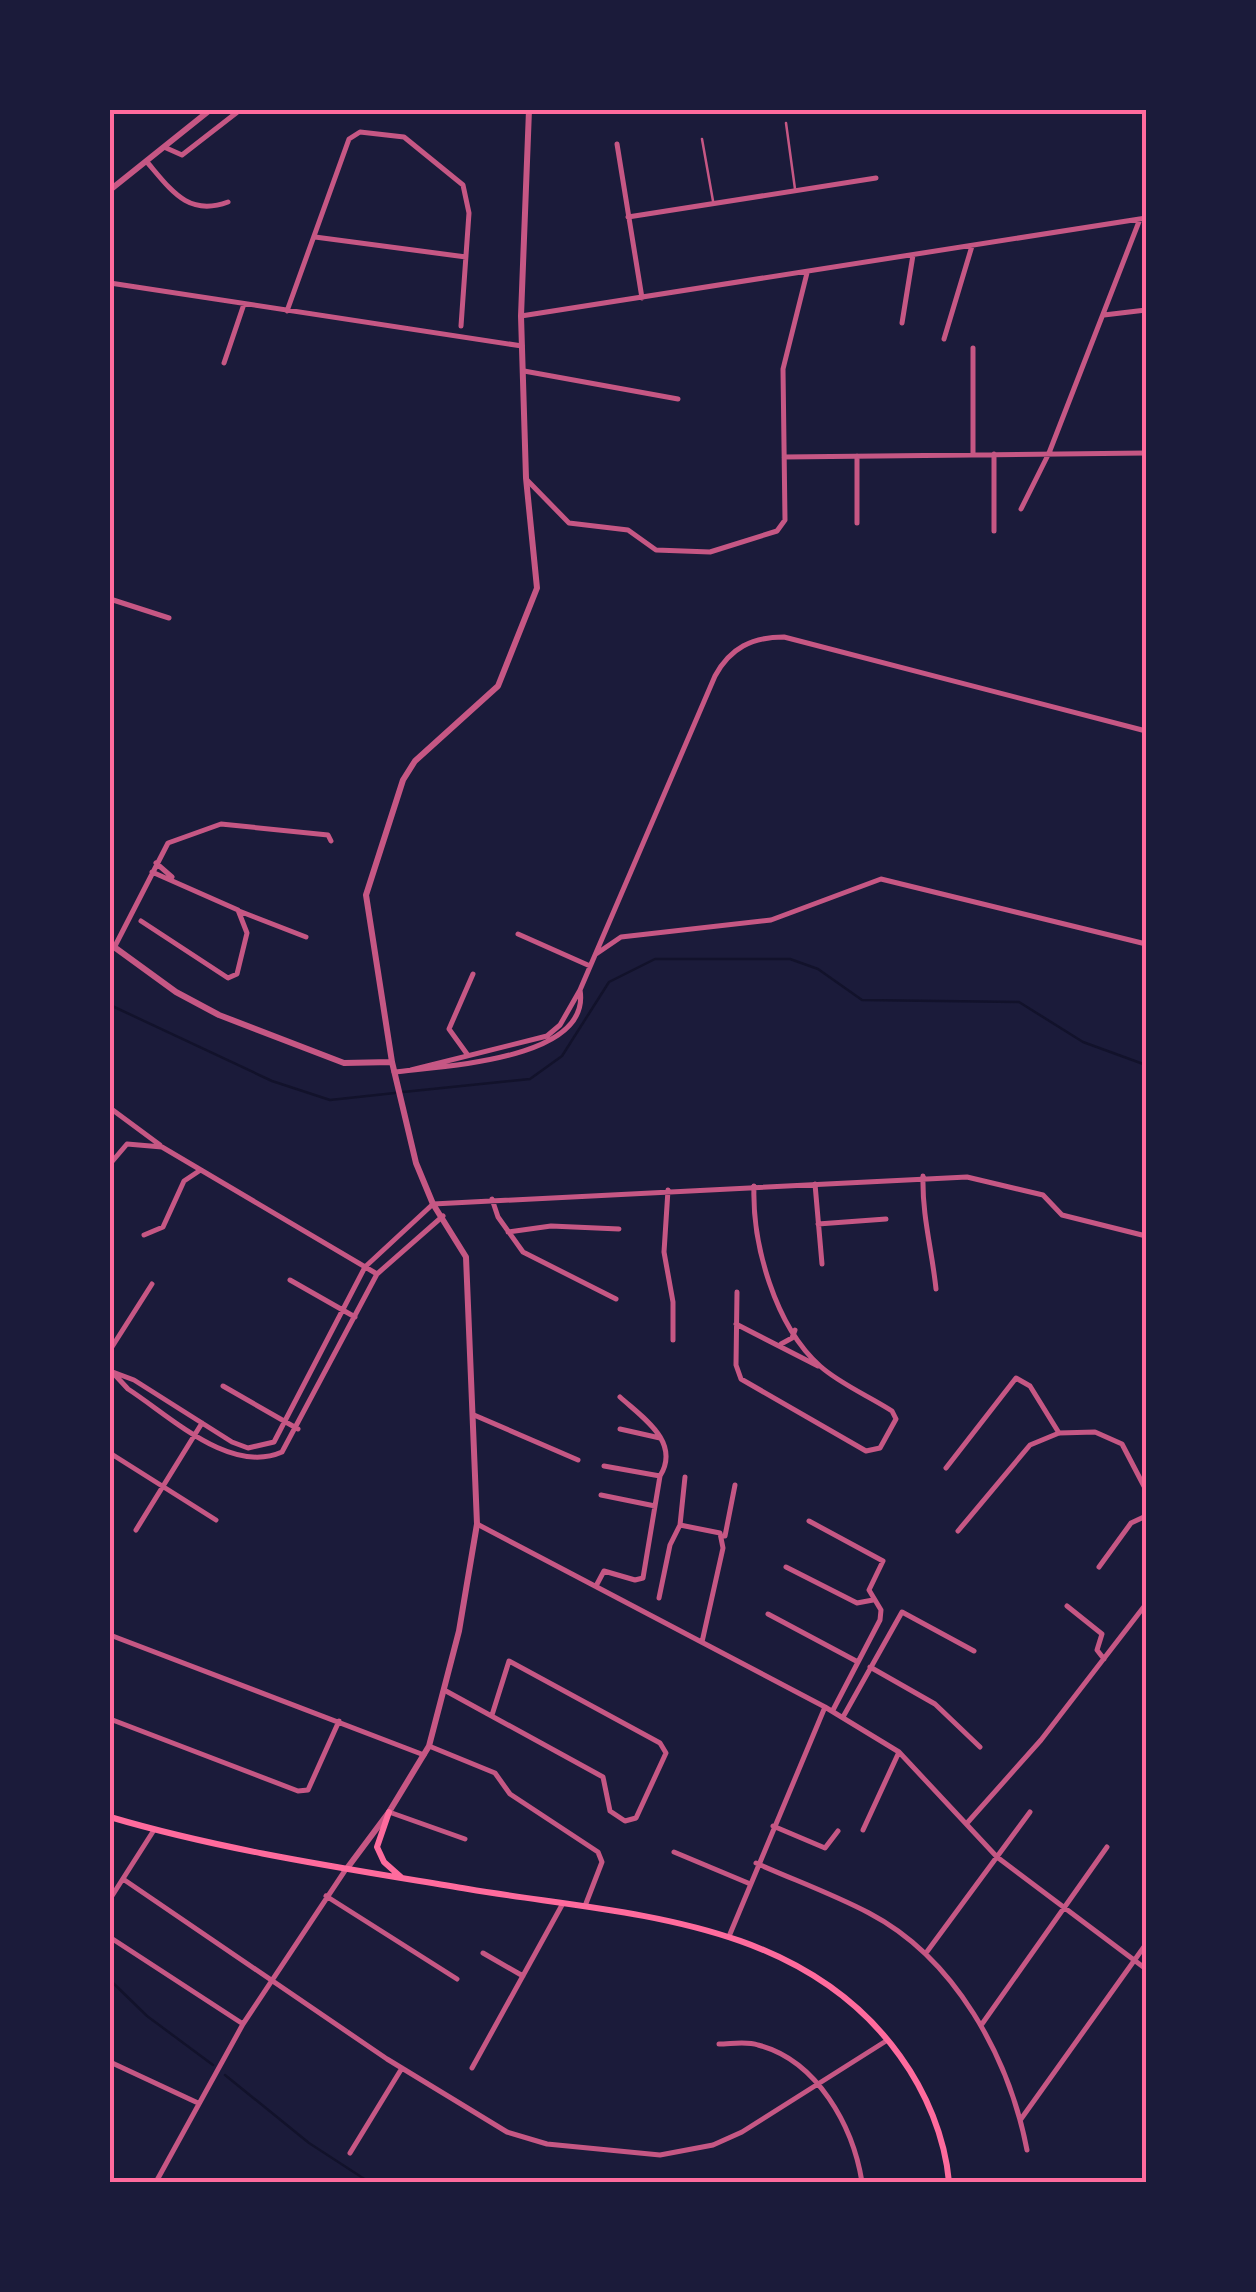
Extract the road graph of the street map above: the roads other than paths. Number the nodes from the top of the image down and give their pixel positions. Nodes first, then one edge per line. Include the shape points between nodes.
1 (240, 110) edge
2 (529, 110) edge
3 (207, 111) edge
4 (786, 123) dead end
5 (702, 139) dead end
6 (617, 144) dead end
7 (164, 147) junction
8 (147, 162) junction
9 (876, 178) dead end
10 (795, 189) junction
11 (110, 190) edge
12 (228, 202) dead end
13 (713, 203) junction
14 (628, 217) junction
15 (1143, 218) edge
16 (314, 237) junction
17 (972, 246) junction
18 (914, 255) junction
19 (466, 258) junction
20 (807, 274) junction
21 (110, 283) edge
22 (642, 298) junction
23 (244, 304) junction
24 (1146, 310) edge
25 (287, 311) junction
26 (1104, 314) junction
27 (521, 316) junction
28 (902, 324) dead end
29 (461, 326) dead end
30 (944, 339) dead end
31 (522, 346) junction
32 (973, 348) dead end
33 (224, 363) dead end
34 (524, 371) junction
35 (678, 398) dead end
36 (1050, 453) junction
37 (1146, 453) edge
38 (973, 454) junction
39 (994, 454) junction
40 (783, 456) junction
41 (857, 456) junction
42 (526, 478) junction
43 (1022, 509) dead end
44 (856, 523) dead end
45 (994, 531) dead end
46 (110, 599) edge
47 (168, 618) dead end
48 (1146, 730) edge
49 (331, 841) dead end
50 (156, 864) junction
51 (152, 872) junction
52 (172, 877) junction
53 (238, 910) junction
54 (262, 920) junction
55 (141, 921) dead end
56 (246, 933) junction
57 (518, 934) dead end
58 (306, 937) dead end
59 (1146, 944) edge
60 (112, 945) edge
61 (594, 955) junction
62 (590, 966) junction
63 (472, 974) dead end
64 (580, 990) junction
65 (468, 1055) junction
66 (392, 1062) junction
67 (412, 1070) junction
68 (394, 1072) junction
69 (110, 1108) edge
70 (162, 1147) junction
71 (110, 1164) edge
72 (199, 1171) junction
73 (923, 1176) junction
74 (815, 1184) junction
75 (754, 1186) junction
76 (668, 1190) junction
77 (492, 1198) junction
78 (434, 1204) junction
79 (442, 1216) junction
80 (886, 1219) dead end
81 (818, 1224) junction
82 (620, 1228) dead end
83 (507, 1233) junction
84 (144, 1235) dead end
85 (1146, 1236) edge
86 (822, 1264) dead end
87 (366, 1268) junction
88 (377, 1274) junction
89 (290, 1280) dead end
90 (152, 1284) dead end
91 (936, 1289) dead end
92 (736, 1292) dead end
93 (616, 1299) dead end
94 (344, 1311) junction
95 (355, 1317) junction
96 (736, 1324) junction
97 (795, 1330) junction
98 (674, 1340) dead end
99 (780, 1344) junction
100 (110, 1350) edge
101 (821, 1368) junction
102 (314, 1371) junction
103 (112, 1372) edge
104 (325, 1376) junction
105 (224, 1386) dead end
106 (620, 1397) dead end
107 (177, 1408) junction
108 (474, 1415) junction
109 (170, 1416) junction
110 (202, 1424) junction
111 (287, 1424) junction
112 (298, 1429) junction
113 (620, 1429) dead end
114 (195, 1432) junction
115 (1059, 1432) junction
116 (662, 1438) junction
117 (110, 1460) edge
118 (578, 1460) dead end
119 (604, 1466) dead end
120 (946, 1468) dead end
121 (660, 1476) junction
122 (686, 1478) dead end
123 (735, 1485) dead end
124 (162, 1487) junction
125 (1146, 1490) edge
126 (601, 1495) dead end
127 (655, 1506) junction
128 (1146, 1516) edge
129 (216, 1520) dead end
130 (809, 1521) dead end
131 (476, 1524) junction
132 (680, 1525) junction
133 (136, 1530) dead end
134 (958, 1531) dead end
135 (724, 1539) junction
136 (786, 1567) dead end
137 (1099, 1567) dead end
138 (596, 1586) junction
139 (659, 1598) dead end
140 (874, 1600) junction
141 (1146, 1604) edge
142 (1067, 1606) dead end
143 (768, 1614) dead end
144 (110, 1635) edge
145 (702, 1642) junction
146 (974, 1651) dead end
147 (1104, 1659) junction
148 (858, 1662) junction
149 (869, 1667) junction
150 (446, 1691) junction
151 (825, 1706) junction
152 (833, 1711) junction
153 (492, 1715) junction
154 (844, 1717) junction
155 (110, 1719) edge
156 (338, 1721) junction
157 (429, 1746) junction
158 (980, 1747) dead end
159 (899, 1752) junction
160 (424, 1755) junction
161 (389, 1812) junction
162 (1030, 1812) dead end
163 (110, 1817) edge
164 (968, 1822) junction
165 (772, 1826) junction
166 (154, 1830) junction
167 (863, 1830) dead end
168 (838, 1832) dead end
169 (465, 1838) dead end
170 (1107, 1847) dead end
171 (674, 1852) dead end
172 (996, 1857) junction
173 (756, 1863) junction
174 (348, 1866) junction
175 (403, 1878) junction
176 (123, 1879) junction
177 (748, 1883) junction
178 (326, 1896) junction
179 (110, 1898) edge
180 (562, 1905) junction
181 (584, 1909) junction
182 (1063, 1909) junction
183 (730, 1934) junction
184 (111, 1938) edge
185 (1146, 1944) edge
186 (484, 1953) dead end
187 (926, 1953) junction
188 (1134, 1960) junction
189 (1146, 1969) edge
190 (523, 1976) junction
191 (457, 1980) dead end
192 (271, 1982) junction
193 (243, 2024) junction
194 (982, 2024) junction
195 (888, 2039) junction
196 (719, 2044) dead end
197 (110, 2062) edge
198 (402, 2068) junction
199 (472, 2068) dead end
200 (818, 2081) junction
201 (198, 2103) junction
202 (1021, 2119) junction
203 (1028, 2150) dead end
204 (350, 2153) dead end
205 (156, 2182) edge
206 (862, 2182) edge
207 (948, 2182) edge

1 - 7 street via 182,154
2 - 27 street
3 - 7 street
4 - 10 lane
5 - 13 lane
6 - 14 street
7 - 8 street
8 - 11 street
8 - 12 street via 180,200 213,208
9 - 10 street
10 - 13 street
13 - 14 street
14 - 22 street
15 - 17 street
15 - 26 street
16 - 19 street
16 - 19 street via 349,139 360,132 404,136 463,186 470,213
16 - 25 street
17 - 18 street
17 - 30 street
18 - 20 street
18 - 28 street
19 - 29 street
20 - 22 street
20 - 40 street via 783,369
21 - 23 street
22 - 27 street
23 - 25 street
23 - 33 street
24 - 26 street
25 - 31 street
26 - 36 street
27 - 31 street
31 - 34 street
32 - 38 street
34 - 35 street
34 - 42 street
36 - 37 street
36 - 39 street
36 - 43 street
38 - 39 street
38 - 41 street
39 - 45 street
40 - 41 street
40 - 42 street via 782,526 710,552 656,550 628,530 574,525
41 - 44 street
42 - 66 street via 535,599 498,686 408,770 370,877 368,914
46 - 47 street
48 - 61 street via 784,637 751,641 730,654 715,676
49 - 50 street via 328,835 221,824 168,843
50 - 51 street
50 - 52 street
51 - 52 street
51 - 60 street
52 - 53 street
53 - 54 street
53 - 56 street
54 - 56 street
54 - 58 street
55 - 56 street via 233,978
57 - 62 street
59 - 61 street via 881,879 771,920 621,938
60 - 66 street via 219,1015 344,1063
61 - 62 street
62 - 64 street
63 - 65 street via 449,1029
64 - 65 street via 548,1036
64 - 67 street via 571,1023 551,1042
65 - 67 street
66 - 68 street
67 - 68 street
68 - 78 street via 416,1163
69 - 70 street
70 - 71 street via 127,1144
70 - 72 street
72 - 84 street via 184,1181 162,1227
72 - 87 street
73 - 74 street
73 - 85 street via 967,1176 1043,1195 1062,1214
73 - 91 street via 922,1218
74 - 75 street
74 - 81 street
75 - 76 street
75 - 97 street via 758,1246
76 - 77 street
76 - 98 street via 664,1252
77 - 78 street
77 - 83 street
78 - 79 street
78 - 87 street
79 - 88 street
79 - 108 street via 466,1258
80 - 81 street
81 - 86 street
82 - 83 street via 551,1226
83 - 93 street via 541,1263
87 - 88 street
87 - 94 street
88 - 95 street
89 - 94 street
90 - 100 street
92 - 96 street
94 - 95 street
94 - 102 street
95 - 104 street
96 - 99 street
96 - 101 street via 741,1379 866,1451 880,1448 896,1419 892,1411
97 - 99 street
97 - 101 street
99 - 101 street
102 - 104 street
102 - 111 street
103 - 107 street
103 - 109 street
104 - 112 street
105 - 111 street
106 - 116 street
107 - 109 street
107 - 110 street
108 - 118 street
108 - 131 street
109 - 114 street
110 - 111 street via 248,1448 274,1442
110 - 114 street
111 - 112 street
112 - 114 street via 282,1452 260,1459 226,1452
113 - 116 street
114 - 124 street
115 - 120 street via 1030,1386 1016,1378
115 - 125 street via 1095,1432 1122,1444
115 - 134 street via 1030,1444
116 - 121 street via 667,1449
117 - 124 street via 114,1456
119 - 121 street
121 - 127 street
122 - 132 street
123 - 135 street
124 - 129 street
124 - 133 street
126 - 127 street
127 - 138 street via 643,1578 604,1571
128 - 137 street via 1131,1523
130 - 140 street via 883,1561 869,1590
131 - 138 street
131 - 150 street
132 - 135 street via 710,1528
132 - 139 street
135 - 145 street
136 - 140 street via 857,1603
138 - 145 street
140 - 148 street via 880,1620
141 - 147 street
142 - 147 street via 1102,1634 1097,1650
143 - 148 street
144 - 156 street
145 - 151 street
146 - 149 street via 902,1612
147 - 164 street
148 - 152 street
149 - 154 street
149 - 158 street via 934,1704
150 - 153 street
150 - 157 street
151 - 152 street
151 - 165 street
152 - 154 street
153 - 153 street via 603,1776 610,1811 632,1821 666,1747 509,1661
154 - 159 street
155 - 156 street via 298,1791 314,1781
156 - 160 street
157 - 160 street
157 - 181 street via 495,1773 510,1794 598,1852 602,1862
159 - 164 street
159 - 167 street
160 - 161 street
161 - 169 street
161 - 174 street
161 - 175 main road via 378,1852
162 - 172 street
163 - 166 main road
164 - 172 street
165 - 168 street via 825,1848
165 - 173 street
166 - 174 main road
166 - 176 street
170 - 182 street
171 - 177 street
172 - 182 street
172 - 187 street
173 - 177 street
173 - 187 street via 872,1914
174 - 175 main road
174 - 178 street
175 - 180 main road
176 - 179 street
176 - 192 street
177 - 183 street
178 - 191 street
178 - 192 street
180 - 181 main road
180 - 190 street
181 - 183 main road
182 - 188 street
182 - 194 street
183 - 195 main road via 814,1973
184 - 193 street
185 - 188 street
186 - 190 street
187 - 194 street
188 - 189 street
188 - 202 street
190 - 199 street
192 - 193 street
192 - 198 street
193 - 201 street
194 - 202 street
195 - 200 street
195 - 207 main road via 932,2114
196 - 200 street via 757,2044
197 - 201 street
198 - 200 street via 521,2138 633,2156 714,2145
198 - 204 street
200 - 206 street via 857,2151
201 - 205 street
202 - 203 street

